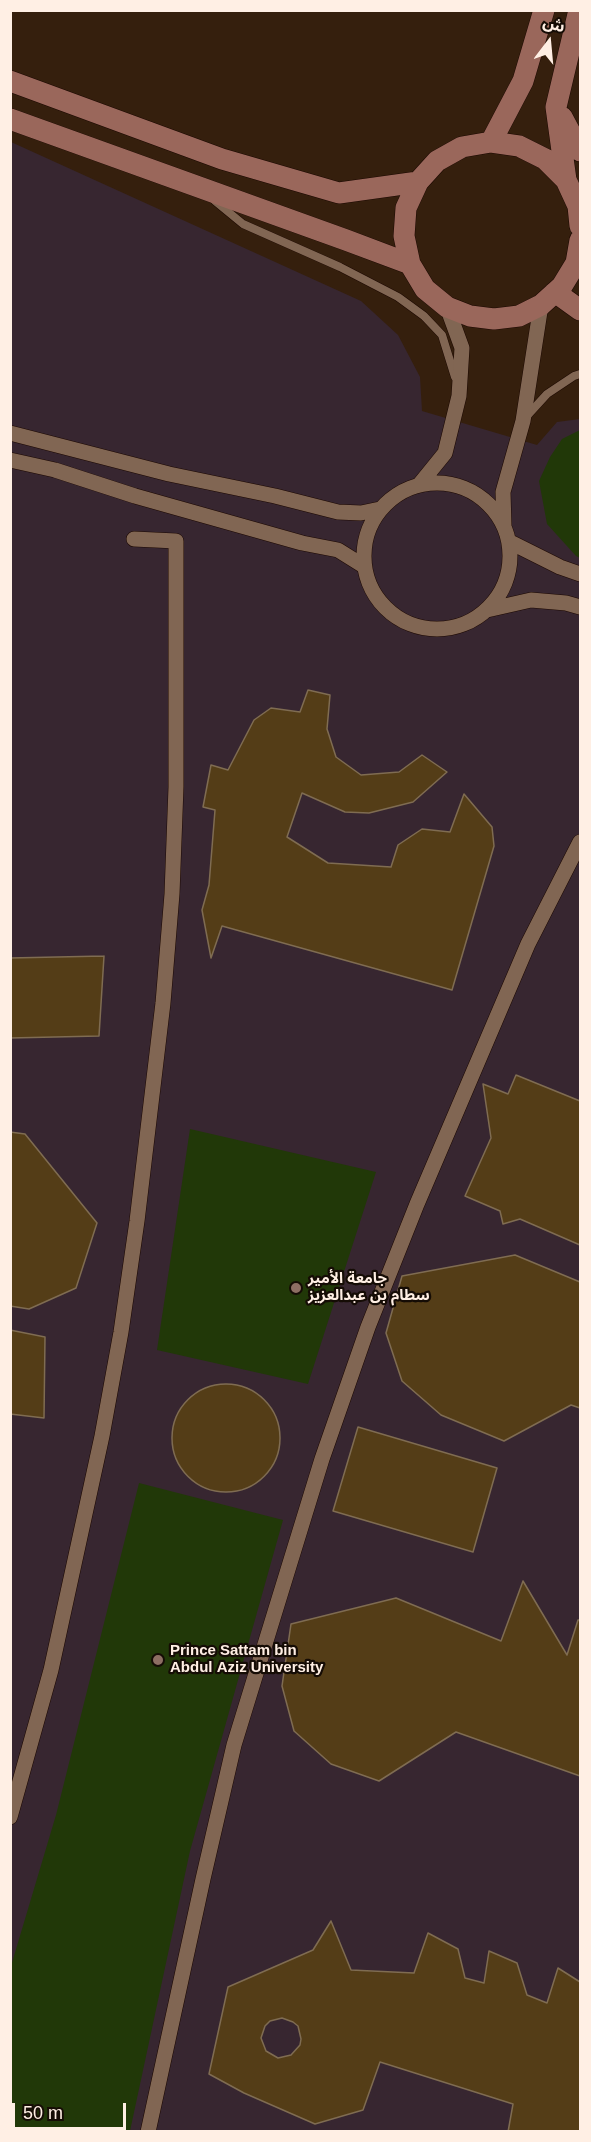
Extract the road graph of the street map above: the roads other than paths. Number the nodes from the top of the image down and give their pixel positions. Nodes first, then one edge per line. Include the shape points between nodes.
1 (544, 10) edge
2 (579, 10) edge
3 (10, 81) edge
4 (556, 107) junction
5 (10, 119) edge
6 (490, 142) junction
7 (580, 150) edge
8 (566, 180) junction
9 (418, 182) junction
10 (198, 187) junction
11 (580, 226) edge
12 (580, 240) edge
13 (410, 264) junction
14 (548, 299) junction
15 (447, 307) junction
16 (580, 310) edge
17 (580, 374) edge
18 (459, 396) junction
19 (523, 421) junction
20 (10, 433) edge
21 (63, 446) junction
22 (10, 460) edge
23 (55, 470) junction
24 (419, 485) junction
25 (380, 509) junction
26 (504, 526) junction
27 (134, 539) dead end
28 (510, 542) junction
29 (362, 565) junction
30 (580, 574) edge
31 (580, 607) edge
32 (487, 610) junction
33 (580, 842) edge
34 (10, 1817) edge
35 (148, 2132) edge

1 - 6 main road via 523,81
2 - 4 main road
3 - 9 main road via 222,159 339,193
4 - 7 main road
4 - 8 main road
5 - 10 main road
6 - 8 main road via 519,146 545,159
6 - 9 main road via 462,147 437,161
8 - 11 main road via 578,206
9 - 13 main road via 406,208 404,236
10 - 13 main road
10 - 18 lane via 243,224 365,280 424,316 442,336
12 - 14 main road via 576,262 562,286
13 - 15 main road via 425,289
14 - 15 main road via 519,316 494,319 470,316
14 - 16 main road
14 - 19 street
15 - 18 street via 462,348
17 - 19 lane via 547,394
18 - 24 street via 445,453
19 - 26 street via 503,492
20 - 21 street
21 - 23 street
21 - 25 street via 338,512
22 - 23 street
23 - 29 street via 146,499 338,550
24 - 25 street via 398,494
24 - 26 street via 444,483 469,490 490,504
25 - 29 street via 369,528
26 - 28 street
27 - 34 street via 176,541 176,787 163,1004 137,1221 102,1436 51,1670
28 - 30 street
28 - 32 street via 510,567 502,591
29 - 32 street via 372,591 386,609 404,621 425,628 447,628 468,622
31 - 32 street via 531,600
33 - 35 street via 528,944 417,1204 322,1459 234,1745

